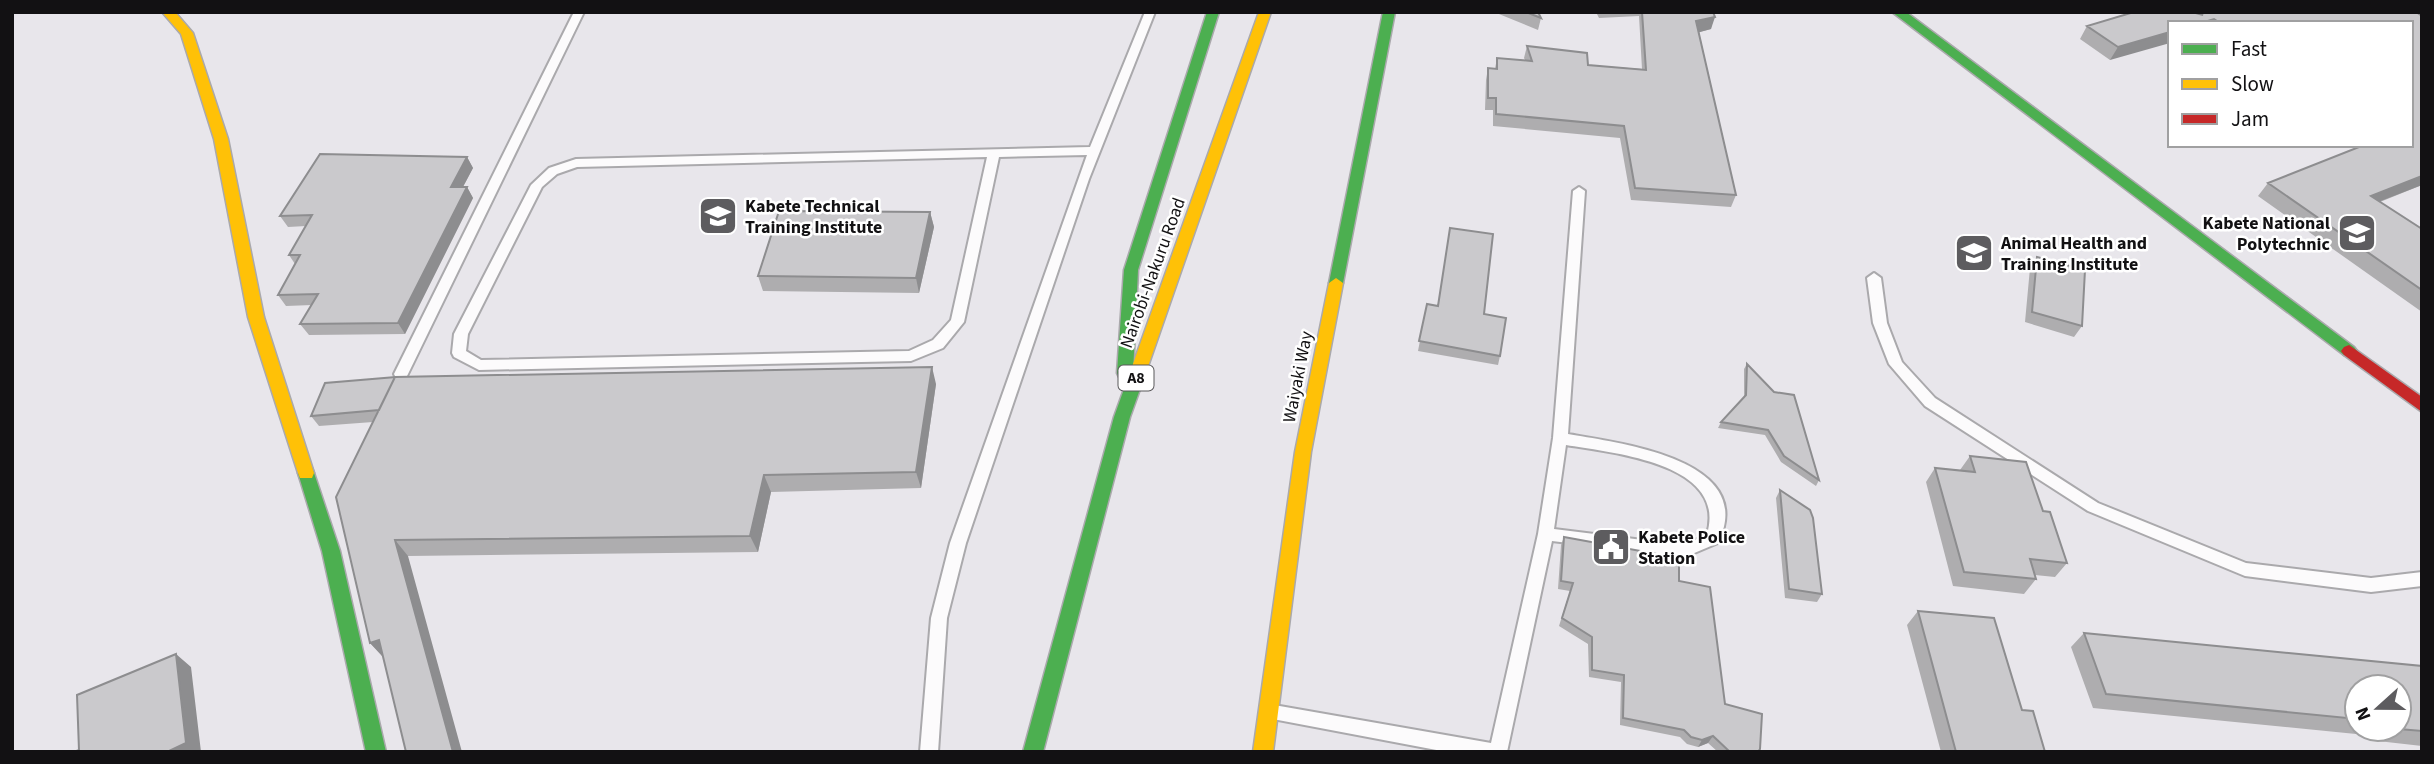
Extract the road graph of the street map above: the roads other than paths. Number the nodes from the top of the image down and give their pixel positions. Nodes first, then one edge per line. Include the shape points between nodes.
1 (168, 12) edge
2 (579, 12) edge
3 (1150, 12) edge
4 (1213, 12) edge
5 (1265, 12) edge
6 (1389, 12) edge
7 (1898, 12) edge
8 (1094, 151) junction
9 (994, 153) junction
10 (1579, 191) dead end
11 (1874, 278) dead end
12 (401, 374) edge
13 (2422, 406) edge
14 (1122, 417) junction
15 (1560, 438) junction
16 (1546, 534) junction
17 (2422, 579) edge
18 (1270, 712) junction
19 (376, 752) edge
20 (929, 752) edge
21 (1033, 752) edge
22 (1263, 752) edge
23 (1496, 752) edge

1 - 19 main road via 187,33 221,139 256,317 331,551
2 - 12 lane
3 - 8 lane
4 - 14 main road via 1131,270
5 - 14 main road, Nairobi-Nakuru Road / A8
6 - 18 main road, Waiyaki Way via 1303,452
7 - 13 main road
8 - 9 lane
8 - 20 lane via 958,542 939,618
9 - 9 lane via 576,163 553,171 537,185 524,210 461,334 459,353 479,365 911,356 939,344 957,322
10 - 15 lane
11 - 17 lane via 1880,323 1895,364 1930,402 2093,507 2245,569 2371,585
14 - 21 main road, Nairobi-Nakuru Road / A8
15 - 16 lane
15 - 16 lane via 1673,462 1712,491 1719,516 1713,538 1692,548
16 - 23 lane
18 - 22 main road, Waiyaki Way
18 - 23 lane

